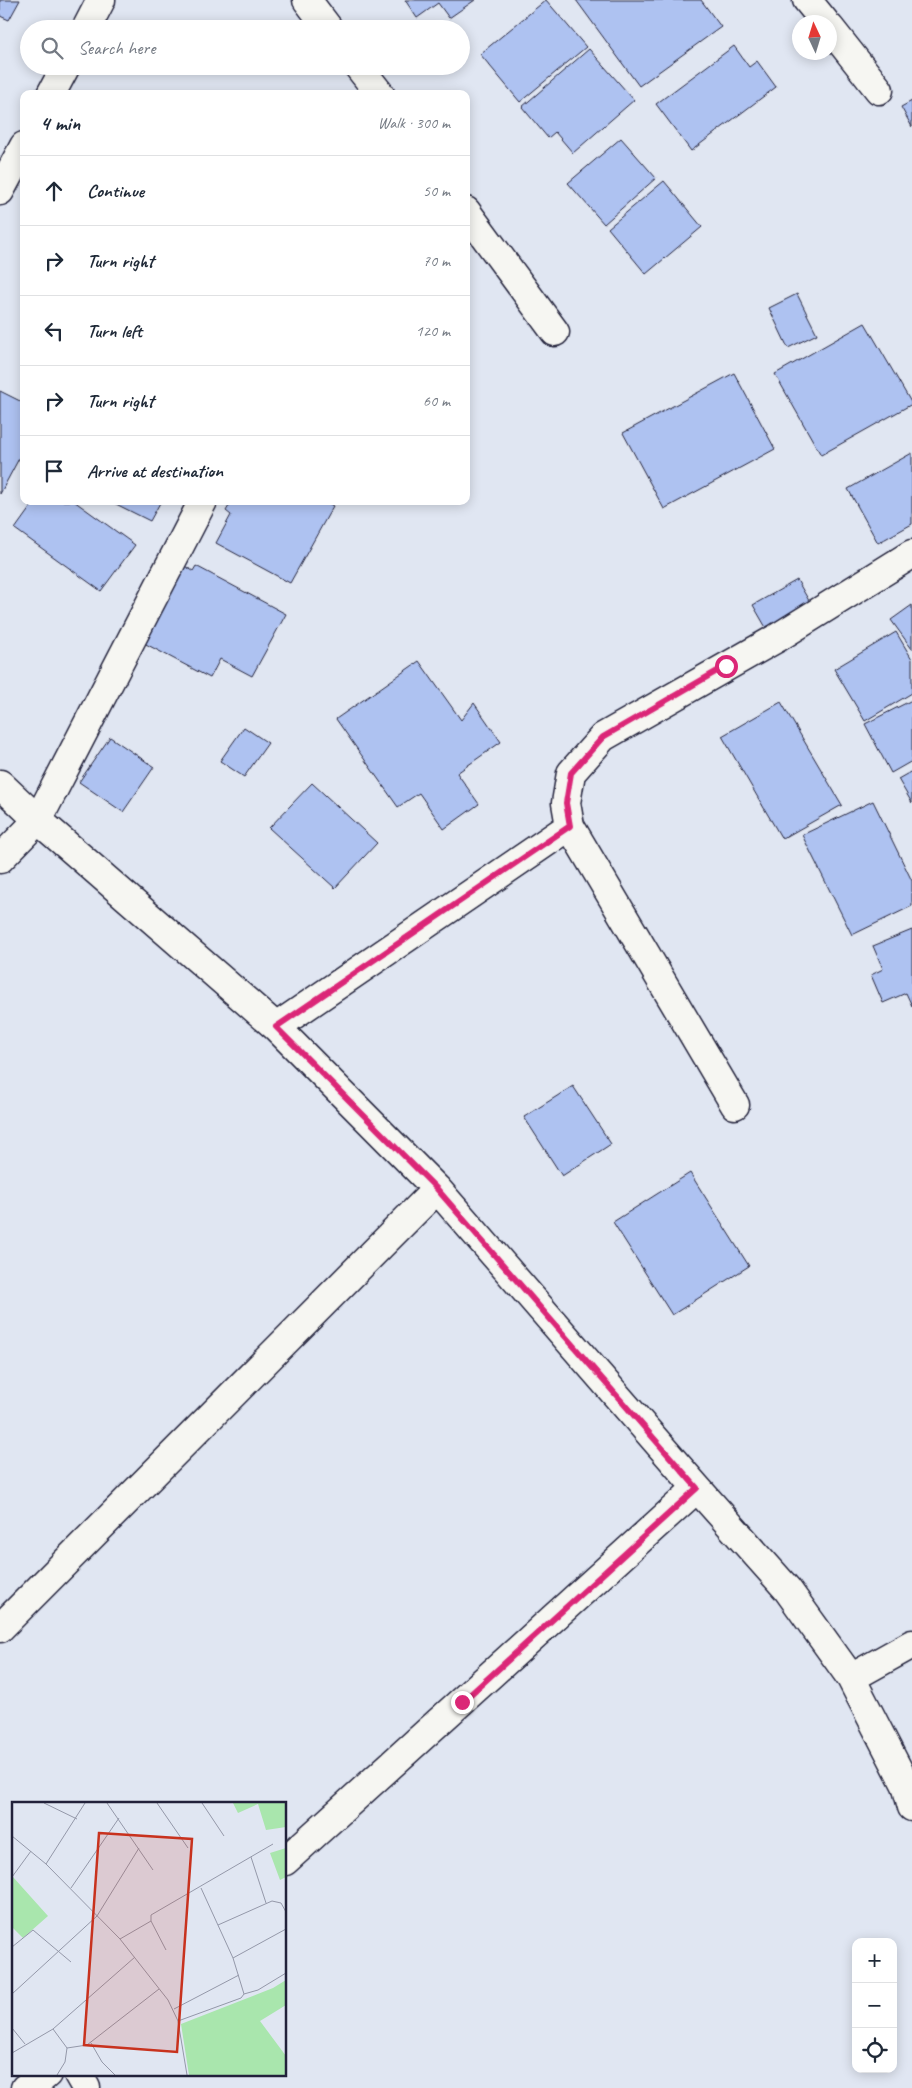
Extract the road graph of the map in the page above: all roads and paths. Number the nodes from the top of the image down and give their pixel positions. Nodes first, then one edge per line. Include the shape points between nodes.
1 (101, 0) edge
2 (307, 0) edge
3 (808, 0) edge
4 (820, 15) edge
5 (91, 20) edge
6 (322, 20) edge
7 (837, 37) edge
8 (62, 75) edge
9 (365, 75) edge
10 (54, 90) edge
11 (377, 90) edge
12 (879, 90) dead end
13 (20, 154) edge
14 (0, 191) edge
15 (470, 216) edge
16 (556, 332) dead end
17 (200, 505) edge
18 (912, 554) edge
19 (0, 784) edge
20 (38, 820) junction
21 (570, 826) junction
22 (0, 859) edge
23 (276, 1027) junction
24 (735, 1105) dead end
25 (437, 1189) junction
26 (697, 1488) junction
27 (0, 1628) edge
28 (912, 1644) edge
29 (851, 1678) junction
30 (910, 1791) edge
31 (286, 1861) edge
32 (44, 2076) edge
33 (79, 2076) edge
34 (24, 2088) edge
35 (86, 2088) edge

1 - 5 street
2 - 6 street
3 - 4 street
7 - 12 street
8 - 10 street
9 - 11 street
13 - 14 street
15 - 16 street
17 - 20 street
18 - 21 street via 777,638 603,737 571,773 566,803
19 - 20 street
20 - 22 street
20 - 23 street
21 - 23 street
21 - 24 street
23 - 25 street
25 - 26 street
25 - 27 street
26 - 29 street via 787,1588
26 - 31 street
28 - 29 street
29 - 30 street
32 - 34 street
33 - 35 street

